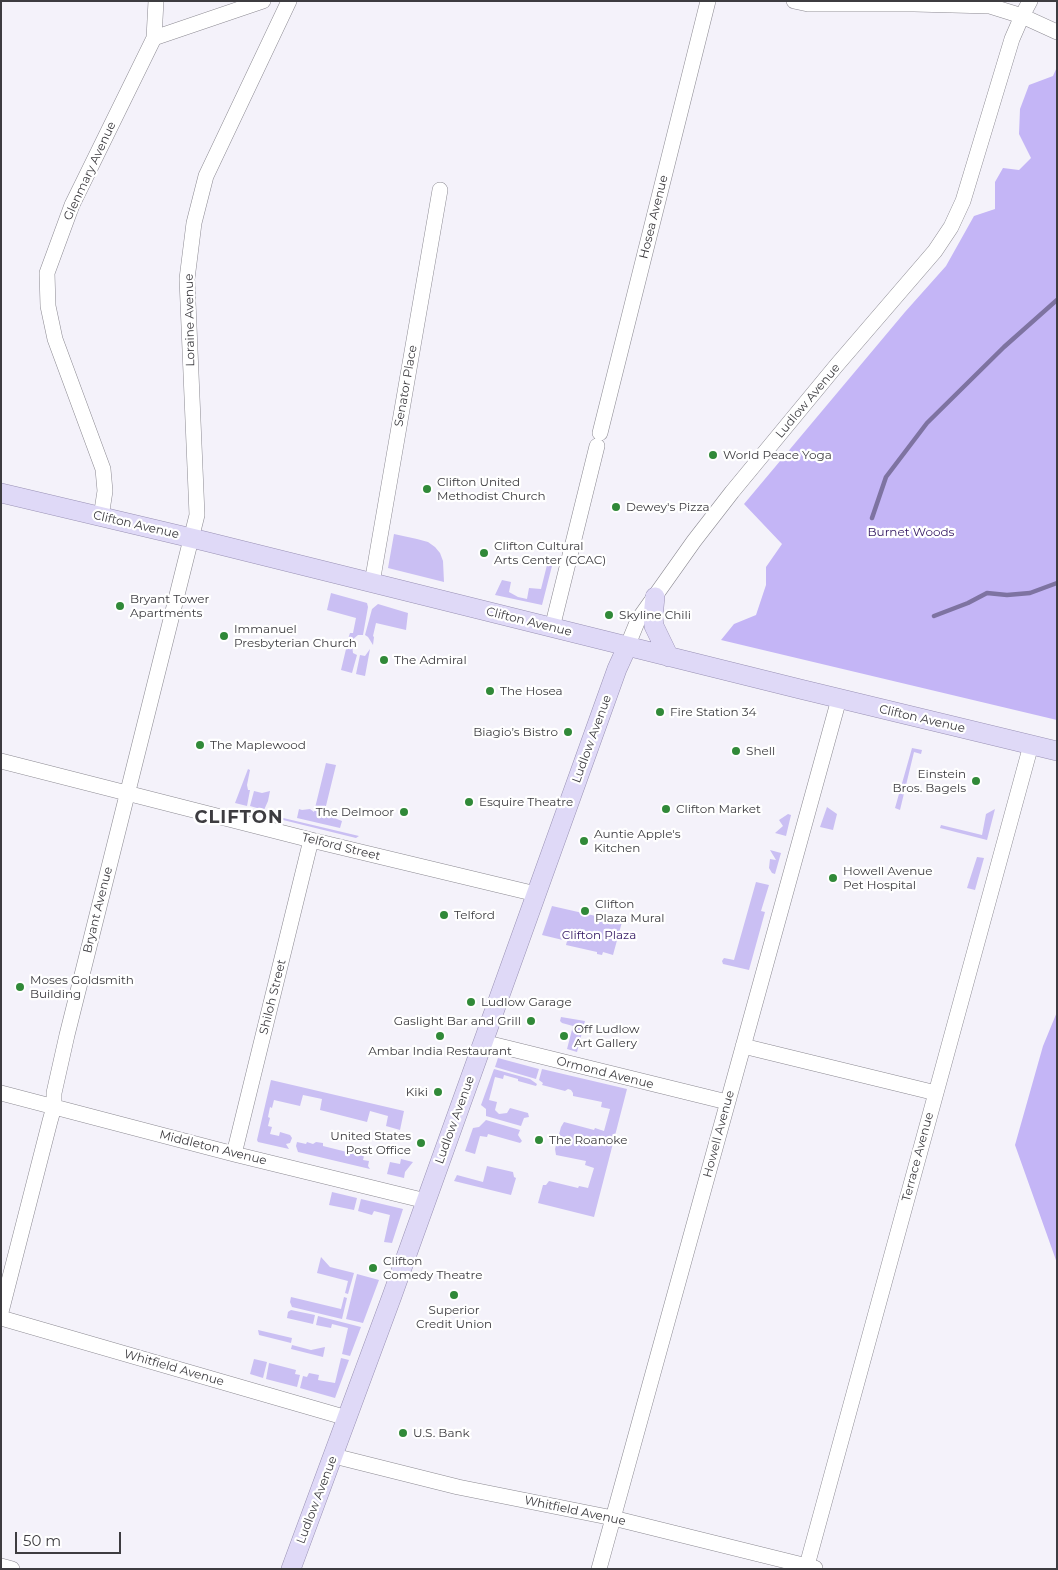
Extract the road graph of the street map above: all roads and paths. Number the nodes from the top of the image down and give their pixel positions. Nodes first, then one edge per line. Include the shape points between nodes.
1 (156, 1) edge
2 (263, 1) edge
3 (289, 1) edge
4 (708, 1) edge
5 (794, 1) edge
6 (1030, 1) edge
7 (914, 2) edge
8 (1022, 16) junction
9 (1057, 32) edge
10 (154, 38) junction
11 (440, 190) dead end
12 (1, 493) edge
13 (101, 517) junction
14 (191, 538) junction
15 (372, 582) junction
16 (655, 598) junction
17 (552, 628) junction
18 (626, 646) junction
19 (669, 657) junction
20 (839, 699) junction
21 (1031, 745) junction
22 (1057, 751) edge
23 (1, 761) edge
24 (127, 793) junction
25 (312, 840) junction
26 (536, 894) junction
27 (483, 1042) junction
28 (743, 1046) junction
29 (1, 1093) edge
30 (936, 1093) junction
31 (727, 1102) junction
32 (54, 1107) junction
33 (234, 1154) junction
34 (426, 1201) junction
35 (1, 1312) edge
36 (1, 1318) edge
37 (347, 1418) junction
38 (334, 1456) junction
39 (613, 1518) junction
40 (1, 1566) edge
41 (810, 1568) edge
42 (12, 1569) edge
43 (291, 1569) edge
44 (599, 1569) edge

1 - 10 street, Glenmary Avenue
2 - 10 street
3 - 14 street, Loraine Avenue via 206,176 194,223 187,279 197,515
4 - 17 street, Hosea Avenue
5 - 7 street via 808,4
6 - 8 street, Ludlow Avenue
7 - 8 street via 990,6
8 - 9 street
8 - 16 street, Ludlow Avenue via 1012,39 965,194 951,227 935,251 732,492
10 - 13 street, Glenmary Avenue via 72,205 47,273 48,306 55,339 104,475
11 - 15 street, Senator Place
12 - 13 main road, Clifton Avenue
13 - 14 main road, Clifton Avenue
14 - 15 main road, Clifton Avenue
14 - 24 street, Bryant Avenue
15 - 17 main road, Clifton Avenue
16 - 18 street, Ludlow Avenue via 638,620
16 - 19 main road via 653,617 656,635
17 - 18 main road, Clifton Avenue
18 - 19 main road, Clifton Avenue
18 - 26 main road, Ludlow Avenue
19 - 20 main road, Clifton Avenue
20 - 21 main road, Clifton Avenue
20 - 28 street, Howell Avenue
21 - 22 main road, Clifton Avenue
21 - 30 street, Terrace Avenue
23 - 24 street, Telford Street
24 - 25 street, Telford Street
24 - 32 street, Bryant Avenue via 67,1035
25 - 26 street, Telford Street
25 - 33 street, Shiloh Street
26 - 27 main road, Ludlow Avenue
27 - 31 street, Ormond Avenue
27 - 34 main road, Ludlow Avenue
28 - 30 street
28 - 31 street, Howell Avenue
29 - 32 street, Middleton Avenue
30 - 41 street, Terrace Avenue
31 - 39 street, Howell Avenue
32 - 33 street, Middleton Avenue
32 - 35 street, Bryant Avenue
33 - 34 street, Middleton Avenue
34 - 37 main road, Ludlow Avenue
36 - 37 street, Whitfield Avenue
37 - 38 main road, Ludlow Avenue
38 - 39 street, Whitfield Avenue via 465,1488
38 - 43 main road, Ludlow Avenue
39 - 41 street, Whitfield Avenue
39 - 44 street, Howell Avenue
40 - 42 street

